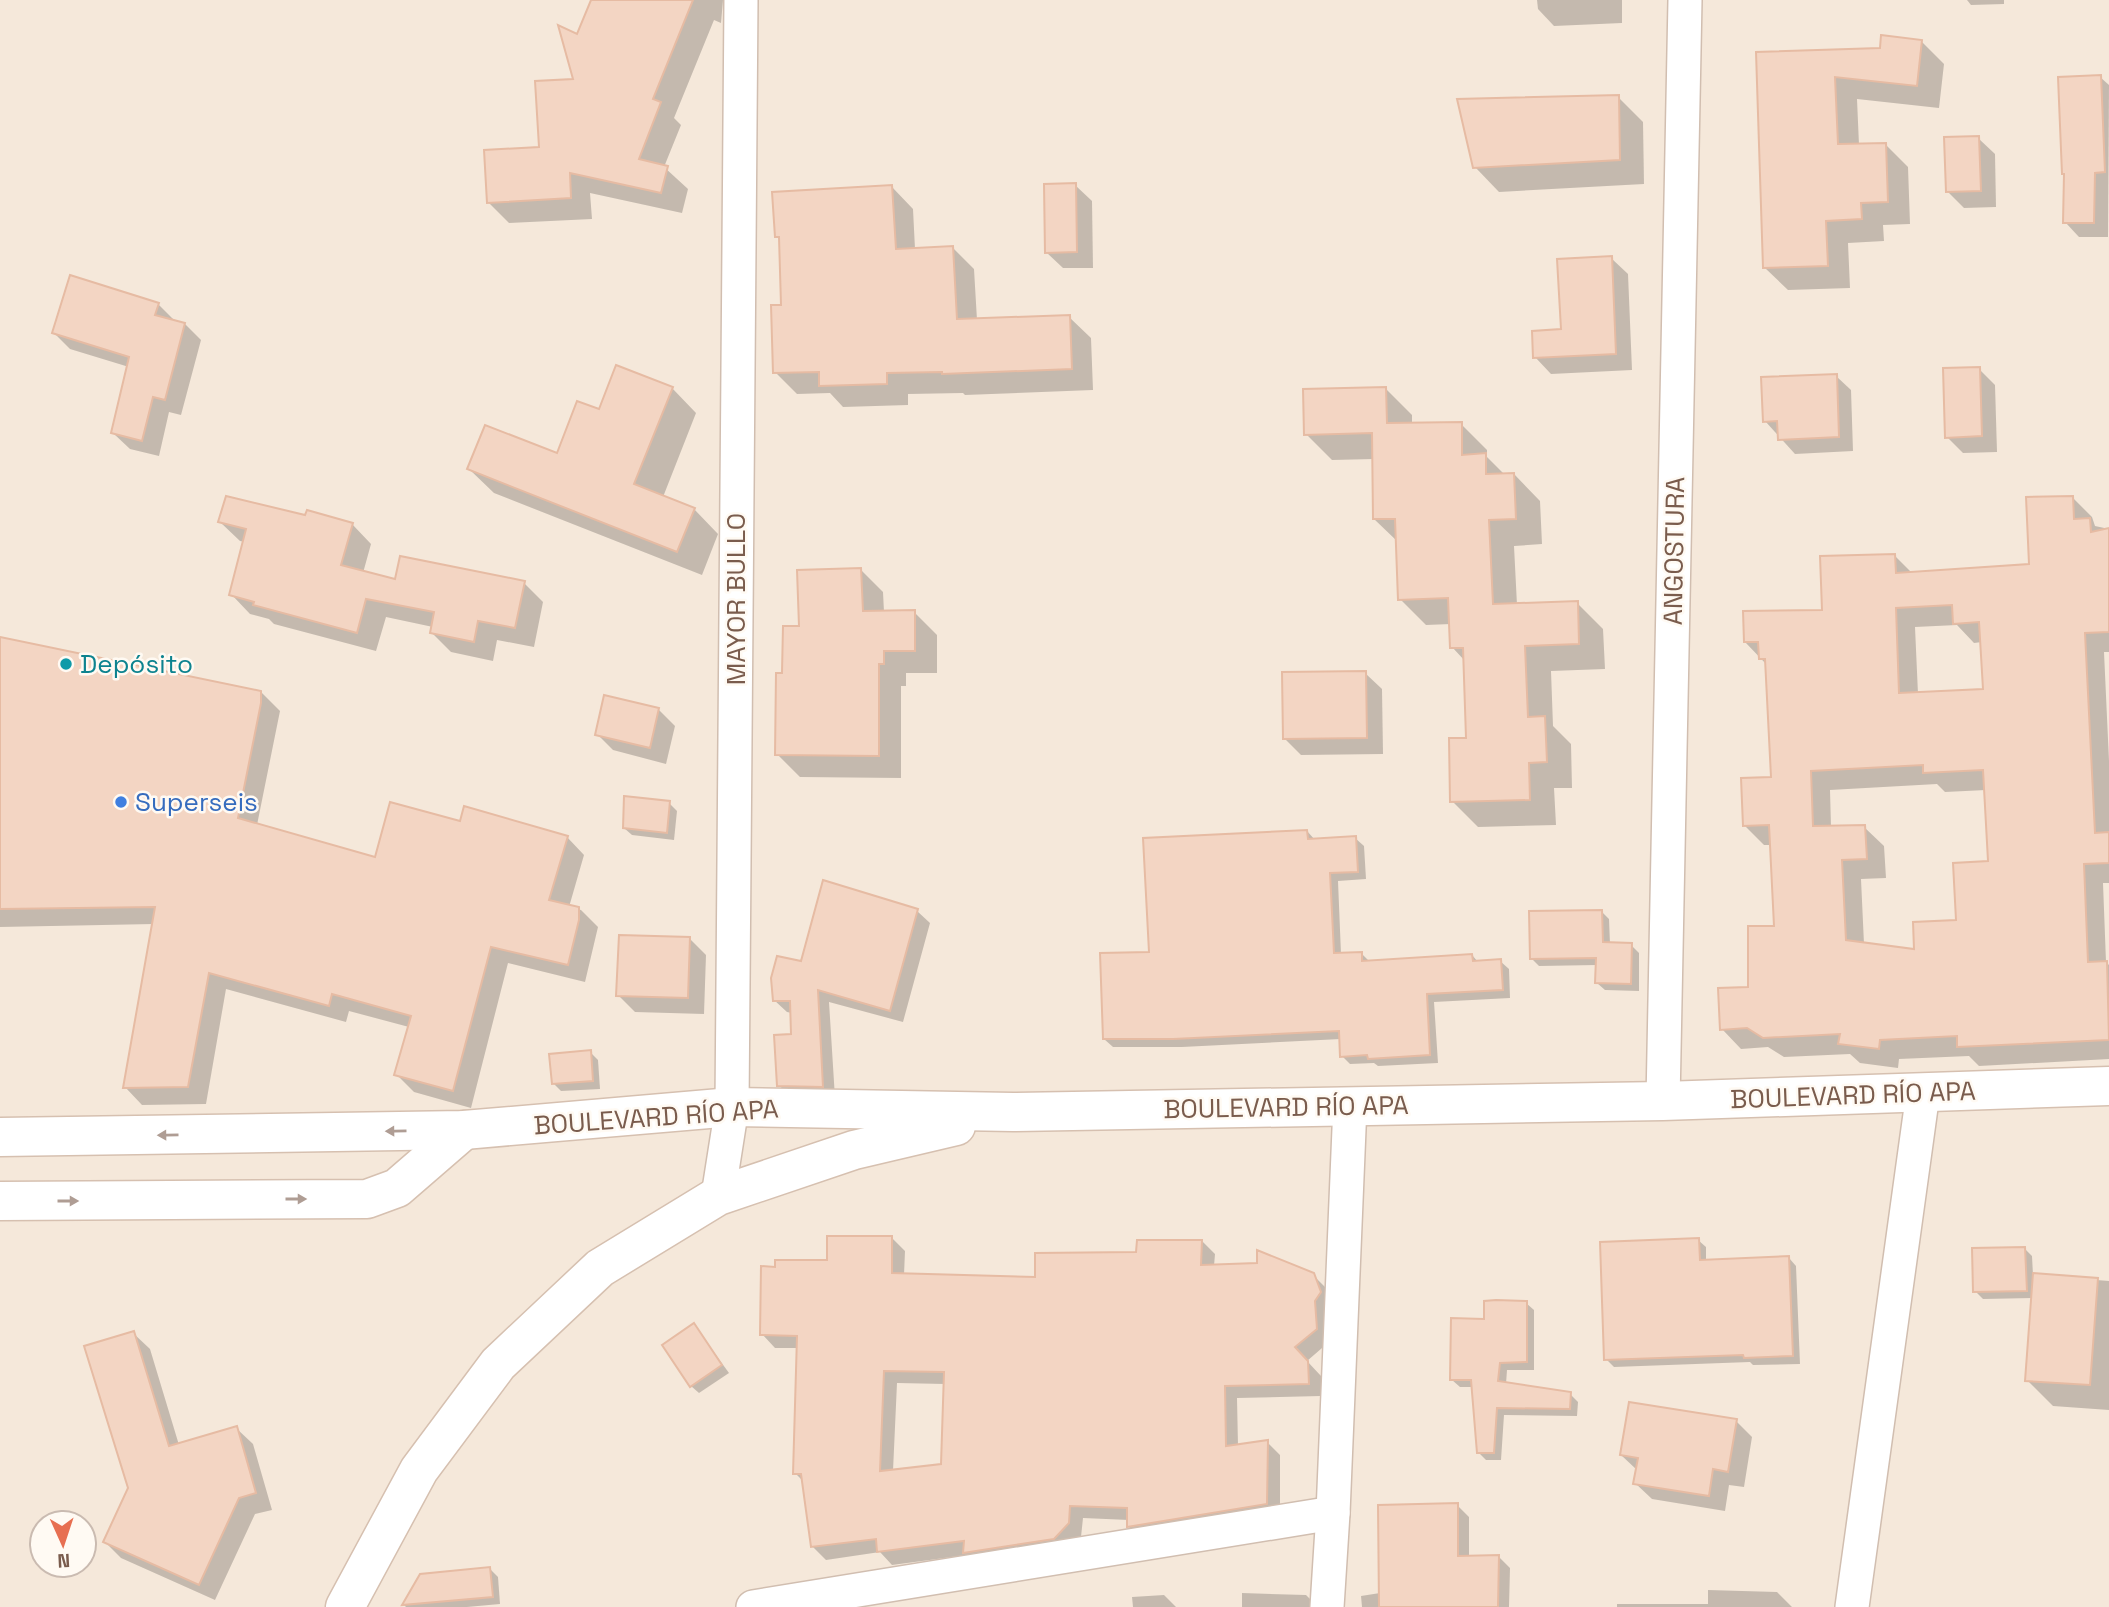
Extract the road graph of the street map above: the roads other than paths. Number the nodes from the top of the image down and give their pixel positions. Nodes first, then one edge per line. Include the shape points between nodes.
1 (741, 0) edge
2 (1685, 0) edge
3 (2109, 1086) edge
4 (1923, 1093) junction
5 (1663, 1101) junction
6 (1350, 1105) junction
7 (732, 1107) junction
8 (1013, 1112) junction
9 (464, 1130) junction
10 (0, 1137) edge
11 (718, 1196) junction
12 (0, 1201) edge
13 (1333, 1513) junction
14 (345, 1607) edge
15 (753, 1607) edge
16 (1327, 1607) edge
17 (1852, 1607) edge

1 - 7 street, MAYOR BULLO
2 - 5 street, ANGOSTURA
3 - 4 main road, BOULEVARD RÍO APA
4 - 5 main road, BOULEVARD RÍO APA
4 - 17 street
5 - 6 main road, BOULEVARD RÍO APA
6 - 8 main road, BOULEVARD RÍO APA
6 - 13 street
7 - 8 main road, BOULEVARD RÍO APA
7 - 9 main road, BOULEVARD RÍO APA
7 - 11 street, MAYOR BULLO
8 - 11 main road via 854,1150
9 -> 10 main road, BOULEVARD RÍO APA
12 -> 9 main road via 367,1199 397,1188
11 - 14 main road via 600,1268 498,1364 419,1470
13 - 15 street
13 - 16 street

